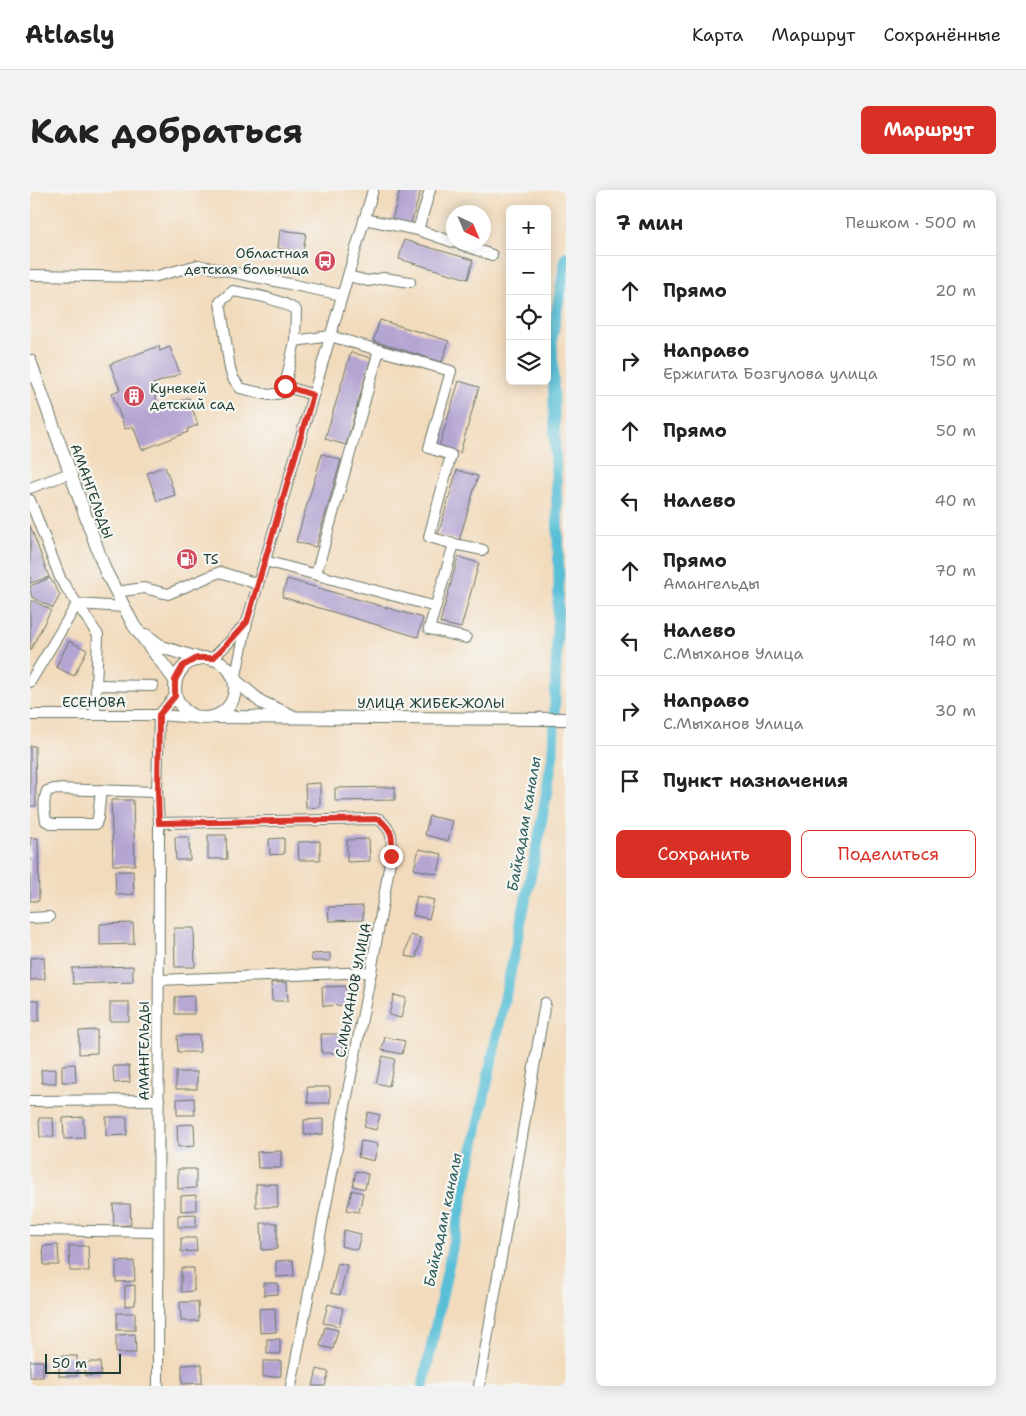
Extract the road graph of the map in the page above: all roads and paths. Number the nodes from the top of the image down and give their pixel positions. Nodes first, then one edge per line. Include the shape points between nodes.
1 (373, 190) edge
2 (430, 190) edge
3 (364, 219) junction
4 (418, 230) junction
5 (446, 239) edge
6 (477, 250) edge
7 (492, 255) dead end
8 (30, 275) edge
9 (348, 276) junction
10 (410, 282) dead end
11 (342, 295) junction
12 (330, 336) junction
13 (295, 341) junction
14 (379, 350) junction
15 (30, 361) edge
16 (33, 377) edge
17 (285, 386) junction
18 (313, 395) junction
19 (70, 473) junction
20 (30, 488) edge
21 (30, 500) edge
22 (454, 544) junction
23 (483, 550) dead end
24 (265, 560) junction
25 (316, 574) junction
26 (258, 584) junction
27 (116, 592) junction
28 (77, 604) junction
29 (124, 607) junction
30 (436, 607) junction
31 (247, 622) junction
32 (134, 626) junction
33 (466, 638) dead end
34 (197, 658) junction
35 (213, 658) junction
36 (175, 680) junction
37 (235, 680) junction
38 (30, 682) edge
39 (96, 685) junction
40 (153, 686) dead end
41 (175, 696) junction
42 (30, 715) edge
43 (95, 715) junction
44 (159, 715) junction
45 (197, 718) junction
46 (213, 718) junction
47 (296, 718) junction
48 (566, 719) edge
49 (101, 790) junction
50 (158, 792) junction
51 (159, 823) junction
52 (49, 917) dead end
53 (30, 918) edge
54 (371, 972) junction
55 (159, 980) junction
56 (545, 1003) dead end
57 (158, 1100) junction
58 (30, 1102) edge
59 (30, 1230) edge
60 (158, 1232) junction
61 (158, 1386) edge
62 (291, 1386) edge
63 (479, 1386) edge

1 - 3 street
2 - 4 street
3 - 4 street
3 - 9 street
4 - 5 street
6 - 7 street
8 - 11 street via 153,277 198,265
9 - 10 street via 368,281 384,278
9 - 11 street
11 - 12 street
12 - 13 street
12 - 14 street
12 - 18 street
13 - 17 street
13 - 17 street via 296,310 289,306 233,290 220,302 230,369 240,388 269,395 282,393
14 - 22 street via 451,371 429,448 451,455 429,537
14 - 25 street
15 - 16 main road, АМАНГЕЛЬДЫ
16 - 19 main road, АМАНГЕЛЬДЫ
17 - 18 street
18 - 24 street
19 - 20 street
19 - 27 main road, АМАНГЕЛЬДЫ
21 - 28 street via 60,580
22 - 23 street
22 - 30 street
24 - 25 street
24 - 26 street
25 - 30 street
26 - 27 street via 220,572 168,594 144,588
26 - 31 street
27 - 29 main road, АМАНГЕЛЬДЫ
28 - 29 street
28 - 38 street
28 - 39 street via 98,635
29 - 32 main road, АМАНГЕЛЬДЫ
30 - 33 street via 430,628
31 - 35 street
31 - 37 street
32 - 34 main road via 162,647
32 - 36 main road, АМАНГЕЛЬДЫ
34 - 35 main road
34 - 36 main road via 183,666
35 - 37 main road via 227,666
36 - 41 main road
37 - 46 main road via 235,696 227,710
37 - 47 main road via 261,702
39 - 40 street
39 - 43 street
41 - 44 street
41 - 45 main road via 183,710
42 - 43 street, ЕСЕНОВА
43 - 44 street, ЕСЕНОВА
44 - 45 street, ЕСЕНОВА
44 - 50 street, АМАНГЕЛЬДЫ
45 - 46 main road
46 - 47 main road, УЛИЦА ЖИБЕК-ЖОЛЫ
47 - 48 main road, УЛИЦА ЖИБЕК-ЖОЛЫ
49 - 49 street via 47,791 46,821 53,824 96,824
49 - 50 street
50 - 51 street, АМАНГЕЛЬДЫ
51 - 54 street, С.МЫХАНОВ УЛИЦА via 379,819 389,829 392,838
51 - 55 street, АМАНГЕЛЬДЫ
52 - 53 street
54 - 55 street
54 - 62 street, С.МЫХАНОВ УЛИЦА
55 - 57 street, АМАНГЕЛЬДЫ
56 - 63 street
57 - 58 street
57 - 60 street, АМАНГЕЛЬДЫ
59 - 60 street
60 - 61 street, АМАНГЕЛЬДЫ

